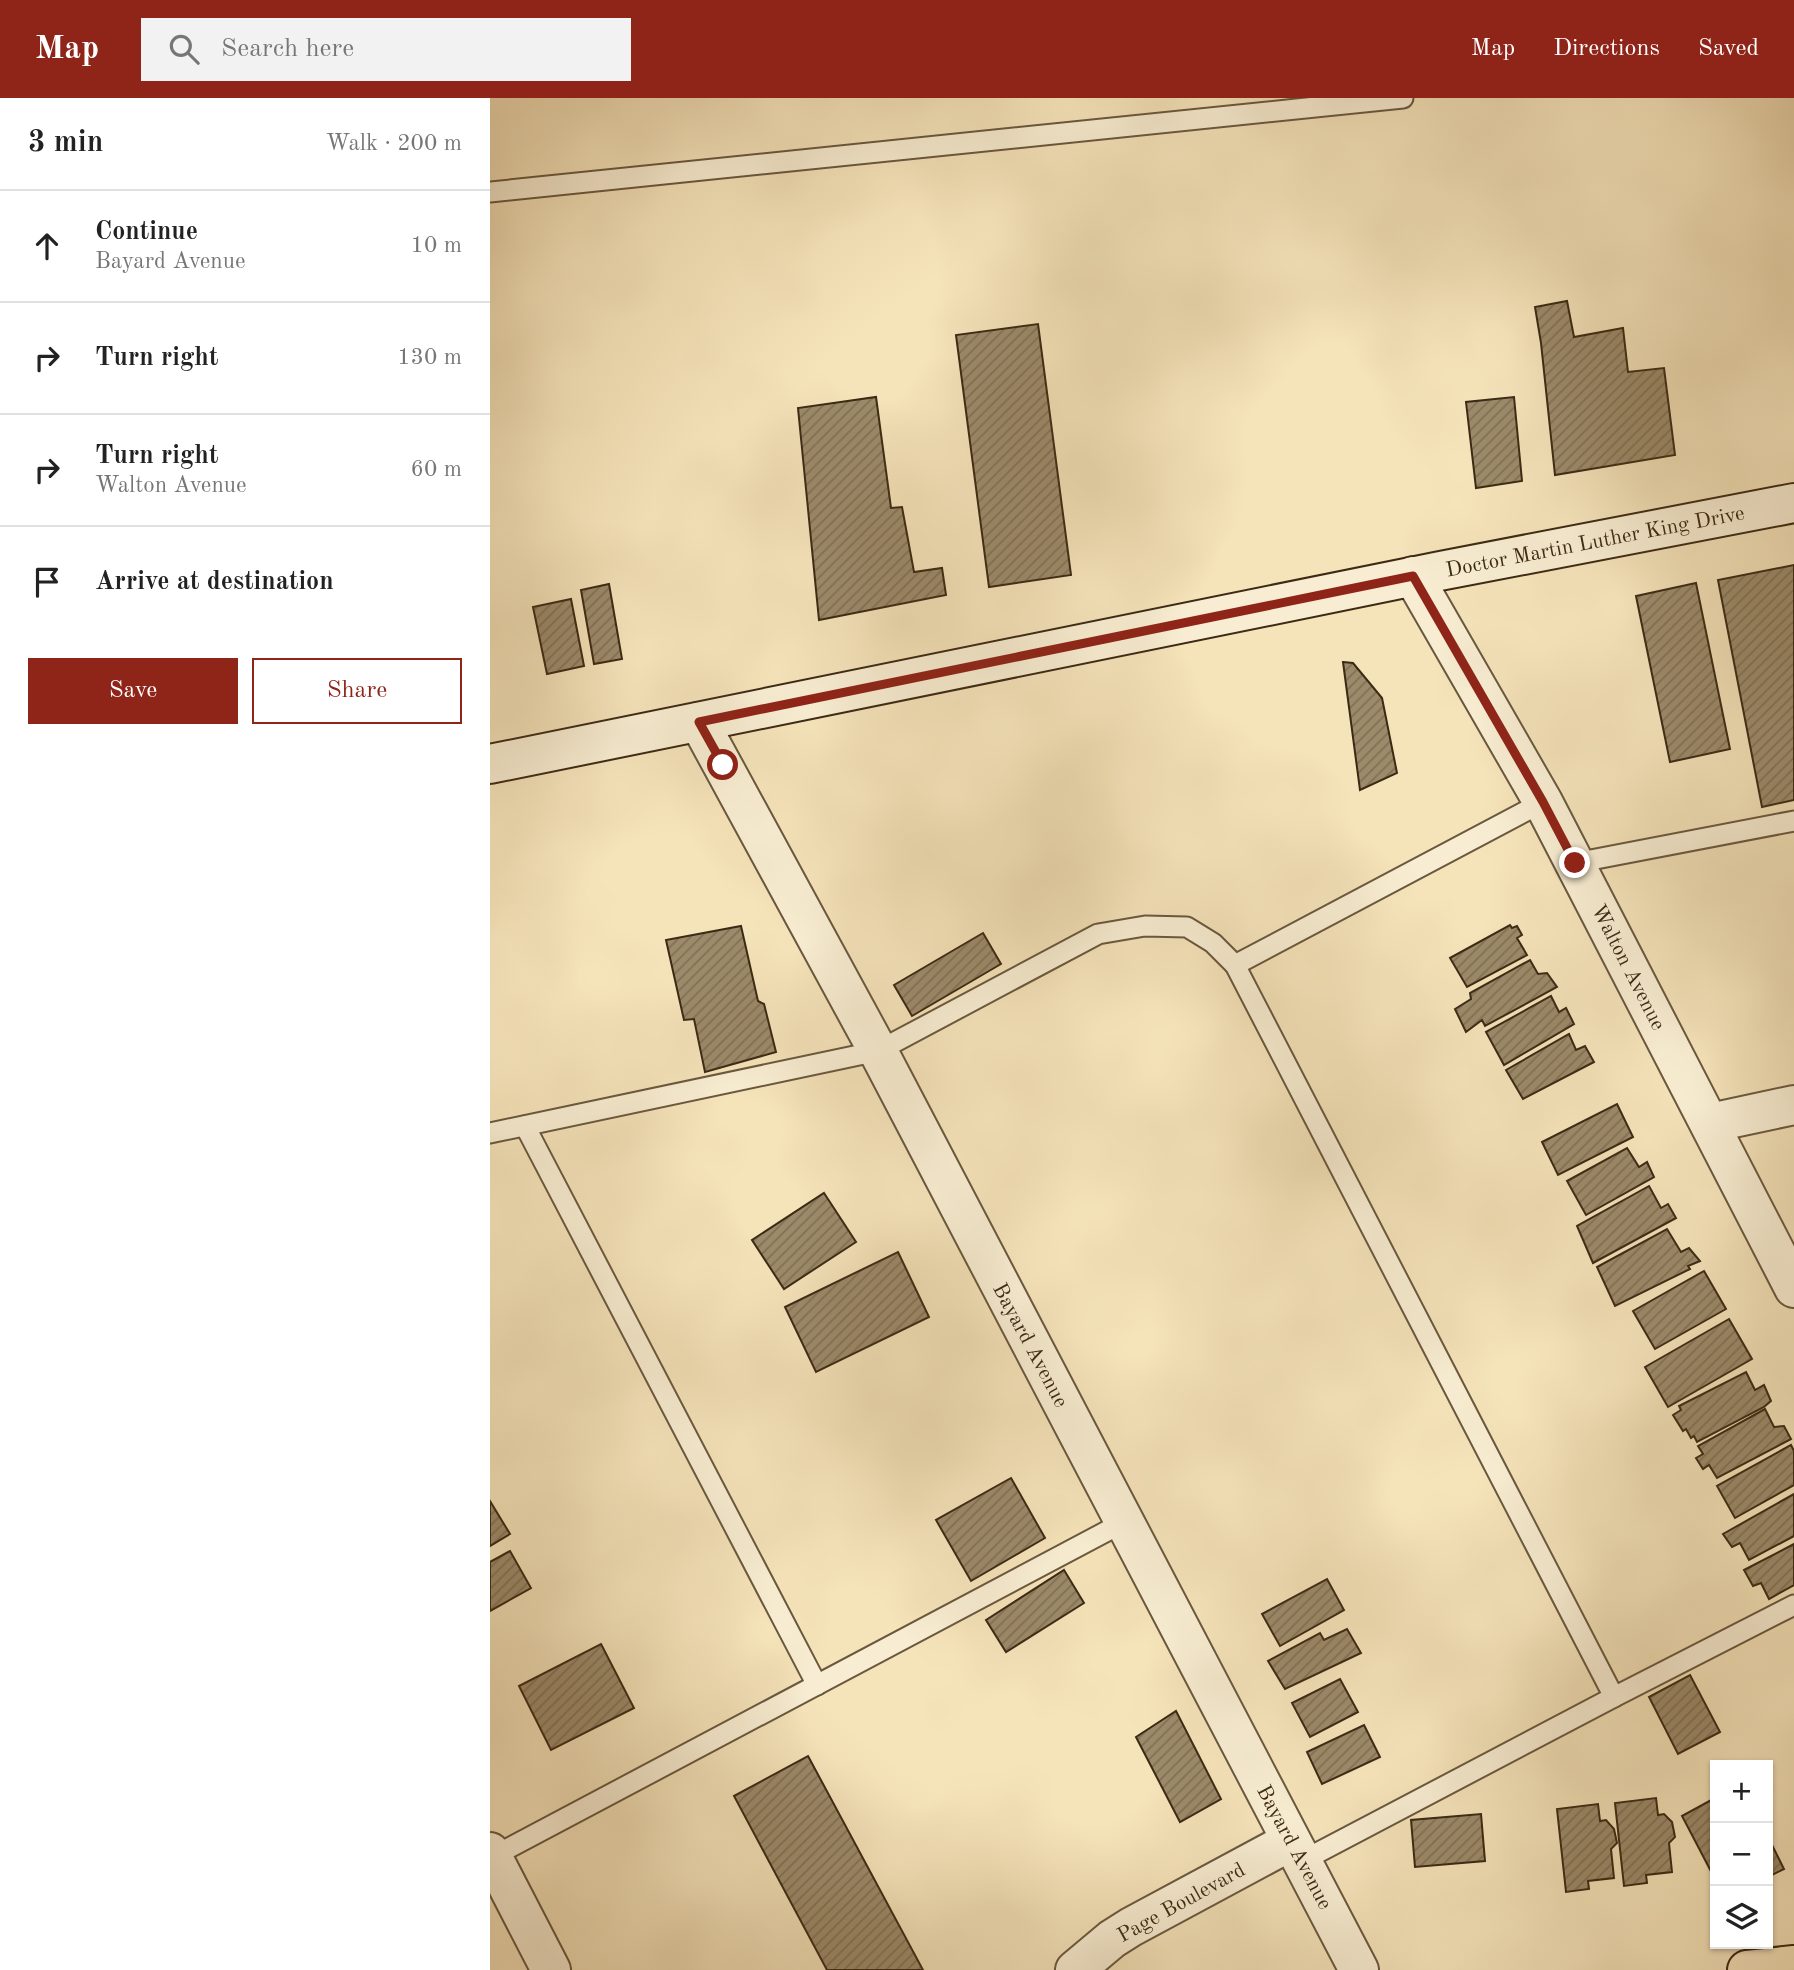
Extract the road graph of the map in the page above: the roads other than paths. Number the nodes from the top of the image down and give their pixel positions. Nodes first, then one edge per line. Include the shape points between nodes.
1 (1403, 98) edge
2 (490, 192) edge
3 (1794, 503) edge
4 (1413, 576) junction
5 (699, 722) junction
6 (490, 764) edge
7 (1543, 802) junction
8 (1794, 821) edge
9 (1575, 863) junction
10 (1235, 965) junction
11 (878, 1051) junction
12 (1794, 1105) edge
13 (1710, 1123) junction
14 (525, 1126) junction
15 (490, 1133) edge
16 (1794, 1288) edge
17 (1124, 1522) junction
18 (1794, 1605) edge
19 (817, 1685) junction
20 (1614, 1697) junction
21 (1297, 1851) junction
22 (491, 1854) edge
23 (1794, 1965) edge
24 (551, 1970) edge
25 (1076, 1970) edge
26 (1359, 1970) edge
27 (1750, 1970) edge

1 - 2 lane
3 - 4 street, Doctor Martin Luther King Drive
4 - 5 street, Doctor Martin Luther King Drive
4 - 7 street, Walton Avenue
5 - 6 street, Doctor Martin Luther King Drive
5 - 11 street, Bayard Avenue
7 - 9 street, Walton Avenue
7 - 10 lane
8 - 9 lane
9 - 13 street, Walton Avenue
10 - 11 lane via 1213,943 1187,927 1144,926 1098,934
10 - 20 lane
11 - 14 lane
11 - 17 street, Bayard Avenue
12 - 13 street
13 - 16 street, Walton Avenue
14 - 15 lane
14 - 19 lane
17 - 19 lane
17 - 21 street, Bayard Avenue
18 - 20 lane
19 - 22 lane
20 - 21 lane
21 - 25 street, Page Boulevard via 1131,1927
21 - 26 street, Bayard Avenue
22 - 24 street
23 - 27 main road

